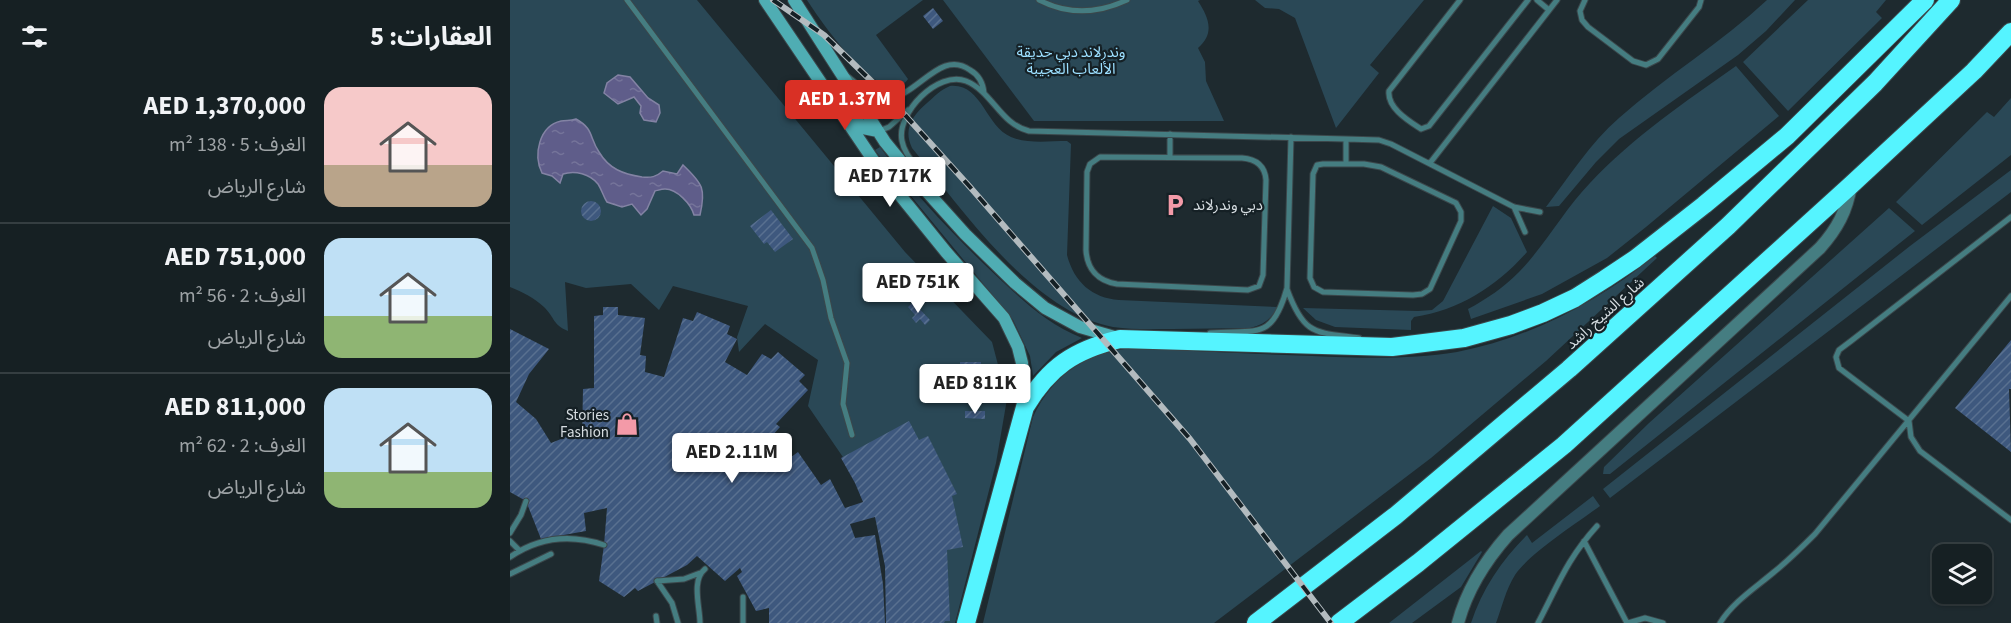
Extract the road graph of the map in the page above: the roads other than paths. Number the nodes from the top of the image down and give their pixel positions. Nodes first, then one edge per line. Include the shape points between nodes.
1 (627, 0) edge
2 (765, 0) edge
3 (794, 0) edge
4 (1039, 0) edge
5 (1127, 0) edge
6 (1460, 0) edge
7 (1528, 0) edge
8 (1537, 0) edge
9 (1557, 0) edge
10 (1585, 0) edge
11 (1701, 0) edge
12 (1924, 0) edge
13 (1951, 0) edge
14 (1549, 10) junction
15 (2011, 32) edge
16 (835, 66) junction
17 (826, 90) junction
18 (984, 93) junction
19 (910, 108) junction
20 (878, 131) junction
21 (1170, 134) junction
22 (1291, 137) junction
23 (1346, 139) junction
24 (1170, 157) junction
25 (1430, 163) junction
26 (1346, 164) junction
27 (1851, 185) junction
28 (929, 195) junction
29 (1514, 207) junction
30 (1540, 212) dead end
31 (2011, 217) edge
32 (1526, 232) dead end
33 (1287, 288) junction
34 (2011, 296) edge
35 (1120, 339) junction
36 (1184, 340) junction
37 (1392, 347) junction
38 (1025, 407) junction
39 (1909, 421) junction
40 (852, 435) dead end
41 (526, 501) dead end
42 (2011, 520) edge
43 (1597, 526) dead end
44 (510, 533) edge
45 (510, 541) edge
46 (1584, 541) junction
47 (604, 545) dead end
48 (519, 550) junction
49 (551, 554) dead end
50 (510, 557) edge
51 (510, 574) edge
52 (743, 597) dead end
53 (678, 623) edge
54 (700, 623) edge
55 (743, 623) edge
56 (966, 623) edge
57 (1256, 623) edge
58 (1339, 623) edge
59 (1458, 623) edge
60 (1538, 623) edge
61 (1627, 623) edge
62 (1662, 623) edge
63 (1720, 623) edge

1 - 40 lane via 812,248 847,363 843,404
2 - 17 main road
3 - 16 main road
4 - 5 lane via 1081,12 1098,11
6 - 7 lane via 1389,91 1393,106 1421,129 1429,126
8 - 14 lane
9 - 14 lane
10 - 11 lane via 1581,11 1585,24 1633,61 1646,65 1658,59
12 - 37 highway via 1786,136 1605,279 1575,298 1511,325 1449,341
13 - 57 highway, شارع الشيخ راشد via 1875,83 1728,226 1569,369 1404,509
14 - 25 lane
15 - 27 highway
16 - 18 lane via 865,91 883,99 902,95 937,70 953,64 976,75
16 - 20 main road
17 - 20 main road via 835,95 860,126
17 - 38 main road via 895,191 1004,318 1022,363
18 - 19 lane via 964,80 944,81
18 - 21 lane via 1007,121 1029,131
19 - 20 lane via 889,127
19 - 28 lane via 901,138 907,154 926,179
20 - 28 main road
21 - 22 lane
21 - 24 lane
22 - 23 lane
22 - 33 lane
23 - 25 lane via 1386,142
23 - 26 lane
24 - 24 lane via 1100,157 1090,164 1086,250 1090,268 1099,278 1117,284 1256,288 1263,275 1266,180 1261,166 1247,158
25 - 29 lane
26 - 26 lane via 1320,164 1313,170 1311,283 1323,292 1426,292 1433,285 1460,226 1459,207 1390,170
27 - 58 highway via 1564,444
27 - 59 street via 1841,220 1820,248 1508,535 1480,572
28 - 35 main road via 1015,283 1045,308 1080,327
29 - 30 lane
29 - 32 lane
31 - 39 lane via 1837,353 1839,368
33 - 36 lane via 1279,313 1263,328
33 - 37 lane via 1299,316 1314,330
34 - 39 lane
35 - 36 highway
35 - 38 highway via 1095,345 1053,369
36 - 37 highway
38 - 56 highway
39 - 42 lane via 1911,437 1920,451
39 - 63 lane via 1815,534 1725,614
41 - 44 lane
43 - 46 lane
45 - 48 lane
46 - 60 lane via 1564,569
46 - 61 lane
47 - 48 lane via 556,538
48 - 50 lane
49 - 51 lane
52 - 55 lane
53 - 54 lane via 672,603 657,581 675,581 703,571 698,592
61 - 62 lane via 1645,618

